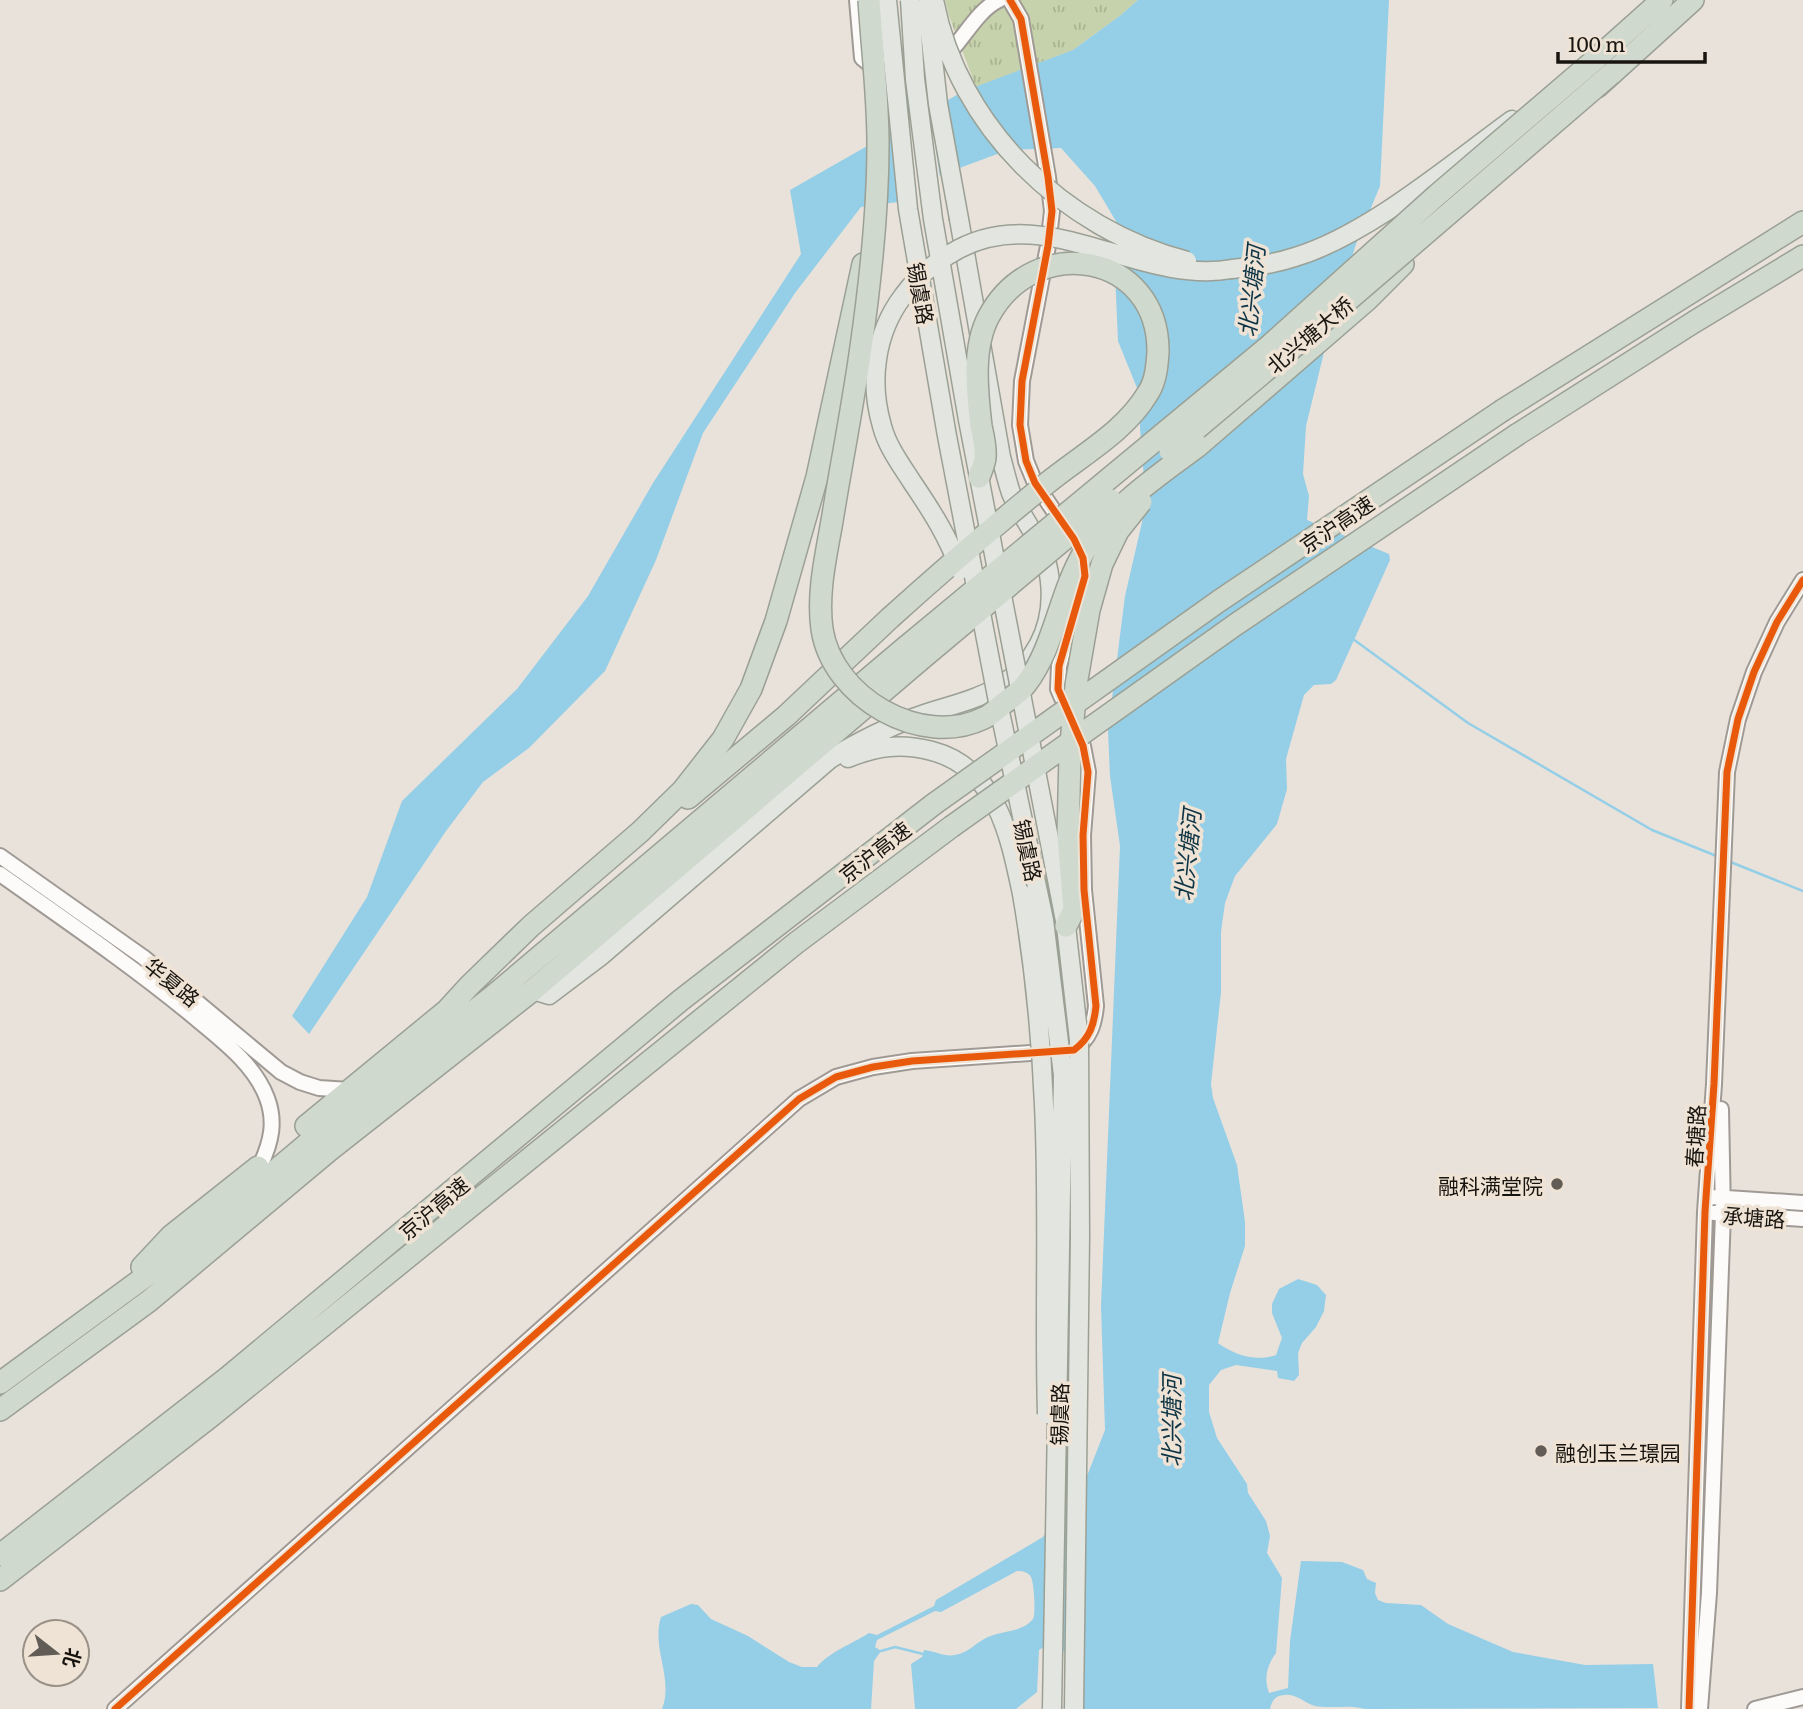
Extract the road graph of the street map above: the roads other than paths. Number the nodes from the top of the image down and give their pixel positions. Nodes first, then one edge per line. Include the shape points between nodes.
1 (856, 0) edge
2 (869, 0) edge
3 (887, 0) edge
4 (910, 0) edge
5 (926, 0) edge
6 (934, 0) edge
7 (999, 0) edge
8 (1010, 0) edge
9 (1662, 0) edge
10 (1693, 0) edge
11 (1604, 66) junction
12 (875, 211) junction
13 (1803, 222) edge
14 (1803, 256) edge
15 (1232, 269) junction
16 (1198, 446) junction
17 (979, 477) junction
18 (1803, 580) edge
19 (1803, 589) edge
20 (985, 635) junction
21 (913, 653) junction
22 (822, 768) junction
23 (1725, 845) junction
24 (0, 856) edge
25 (592, 873) junction
26 (0, 874) edge
27 (601, 904) junction
28 (1066, 926) junction
29 (533, 990) junction
30 (448, 1009) junction
31 (349, 1090) junction
32 (261, 1164) junction
33 (1715, 1197) junction
34 (1803, 1203) edge
35 (1705, 1212) junction
36 (1723, 1213) junction
37 (1803, 1219) edge
38 (104, 1306) junction
39 (0, 1383) edge
40 (0, 1410) edge
41 (0, 1556) edge
42 (1055, 1561) junction
43 (0, 1580) edge
44 (1698, 1647) junction
45 (1803, 1697) edge
46 (1695, 1703) edge
47 (115, 1709) edge
48 (1052, 1709) edge
49 (1074, 1709) edge
50 (1755, 1709) edge

1 - 7 street via 862,58 872,66 904,70 939,62 989,5
2 - 12 highway, bridge via 878,143
3 - 20 main road, 锡虞路, bridge via 908,209
4 - 17 main road, 锡虞路, bridge via 933,219
5 - 22 main road, bridge via 938,104 1001,457 1012,493 1046,562 1049,617 1041,644 1007,683 869,736
6 - 15 main road, bridge via 971,100 992,131 1052,193 1080,214 1139,245
8 - 47 street via 1021,19 1052,211 1022,382 1020,425 1035,483 1074,539 1085,576 1059,666 1058,689 1083,746 1087,772 1084,890 1096,1006 1086,1040 1074,1050 873,1067 836,1077 799,1099
9 - 11 highway, 北兴塘大桥
10 - 11 highway, 北兴塘大桥
11 - 15 main road, bridge via 1342,238 1296,257
11 - 16 highway, bridge via 1367,300
11 - 21 highway, 北兴塘大桥, bridge via 1286,354
12 - 16 highway, bridge via 866,316 820,592 822,631 833,661 850,685 878,709 905,721 964,726 986,718 1024,687 1041,662 1070,580 1107,519
12 - 25 highway via 817,477 776,621 751,689 723,739 684,790
13 - 41 highway, 京沪高速, bridge via 1503,410 1219,601 934,804 681,1000 228,1378
14 - 43 highway, 京沪高速, bridge via 1518,434 1235,625 951,827 796,943
15 - 20 main road, bridge via 1213,272 1164,267 1066,240 1007,234 979,239 931,266 893,309 875,368 875,397 883,430 945,536
16 - 28 highway, bridge via 1118,531 1092,598 1076,685 1070,756 1068,835 1074,910
17 - 25 highway, bridge via 985,458 977,393 978,356 988,318 1005,293 1026,275 1049,265 1074,262 1121,277 1141,297 1158,342 1150,390 1123,426 1049,481 890,618 786,716 643,837
17 - 28 main road, 锡虞路, bridge
18 - 23 street, 春塘路 via 1765,647 1738,719 1727,772
19 - 23 street, 春塘路 via 1782,622 1749,700 1737,744
20 - 42 main road, 锡虞路, bridge via 1044,920 1063,1076
21 - 27 highway
21 - 29 highway
22 - 29 main road via 602,955 549,995
22 - 42 main road, bridge via 864,751 899,745 941,753 973,772 998,809 1008,834 1022,894 1044,1096 1044,1325
23 - 33 street, 春塘路
24 - 31 street, 华夏路 via 143,957 281,1072 320,1088
25 - 30 highway
26 - 32 street, 华夏路 via 134,968 228,1045 268,1098 273,1122
27 - 30 highway via 583,904
27 - 38 highway via 176,1254
28 - 49 main road, 锡虞路, bridge via 1079,1040 1080,1129
29 - 40 highway via 331,1149 149,1301
30 - 31 highway
31 - 32 highway
32 - 38 highway via 171,1236
33 - 34 street, 承塘路
33 - 35 street, 春塘路
33 - 36 street, 春塘路
35 - 36 street, 承塘路
35 - 44 street, 春塘路 via 1691,1594
36 - 37 street, 承塘路
36 - 44 street, 春塘路 via 1709,1593
38 - 39 highway
42 - 48 main road, 锡虞路, bridge
44 - 46 street, 春塘路
45 - 50 street

